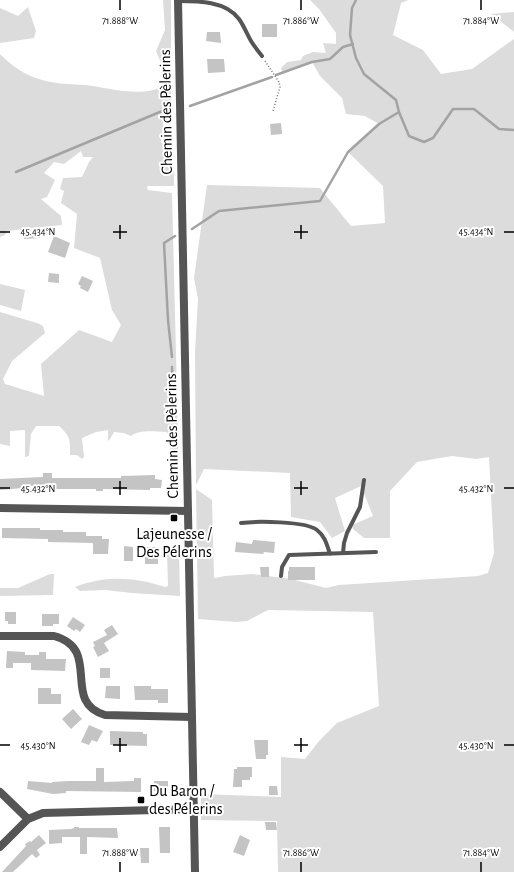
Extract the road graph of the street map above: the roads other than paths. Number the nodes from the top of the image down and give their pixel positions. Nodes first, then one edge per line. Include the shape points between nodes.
1 (178, 1) edge
2 (262, 56) road end
3 (364, 480) dead end
4 (0, 508) edge
5 (188, 511) junction
6 (241, 523) dead end
7 (376, 552) dead end
8 (343, 553) junction
9 (330, 554) junction
10 (281, 576) dead end
11 (0, 636) edge
12 (192, 717) junction
13 (0, 792) edge
14 (193, 809) junction
15 (28, 818) junction
16 (0, 847) edge
17 (195, 872) edge

1 - 2 lane via 209,4 232,12 240,20
1 - 5 street, Chemin des Pèlerins
3 - 8 lane via 360,507 347,533
4 - 5 street
5 - 12 street, Chemin des Pèlerins
6 - 9 lane via 273,523 316,528 323,536
7 - 8 lane
8 - 9 lane
9 - 10 lane via 289,555 282,567
11 - 12 street via 54,636 72,645 80,660 84,698 99,714
12 - 14 street, Chemin des Pèlerins
13 - 15 street
14 - 15 street via 52,812
14 - 17 street, Chemin des Pèlerins
15 - 16 street

